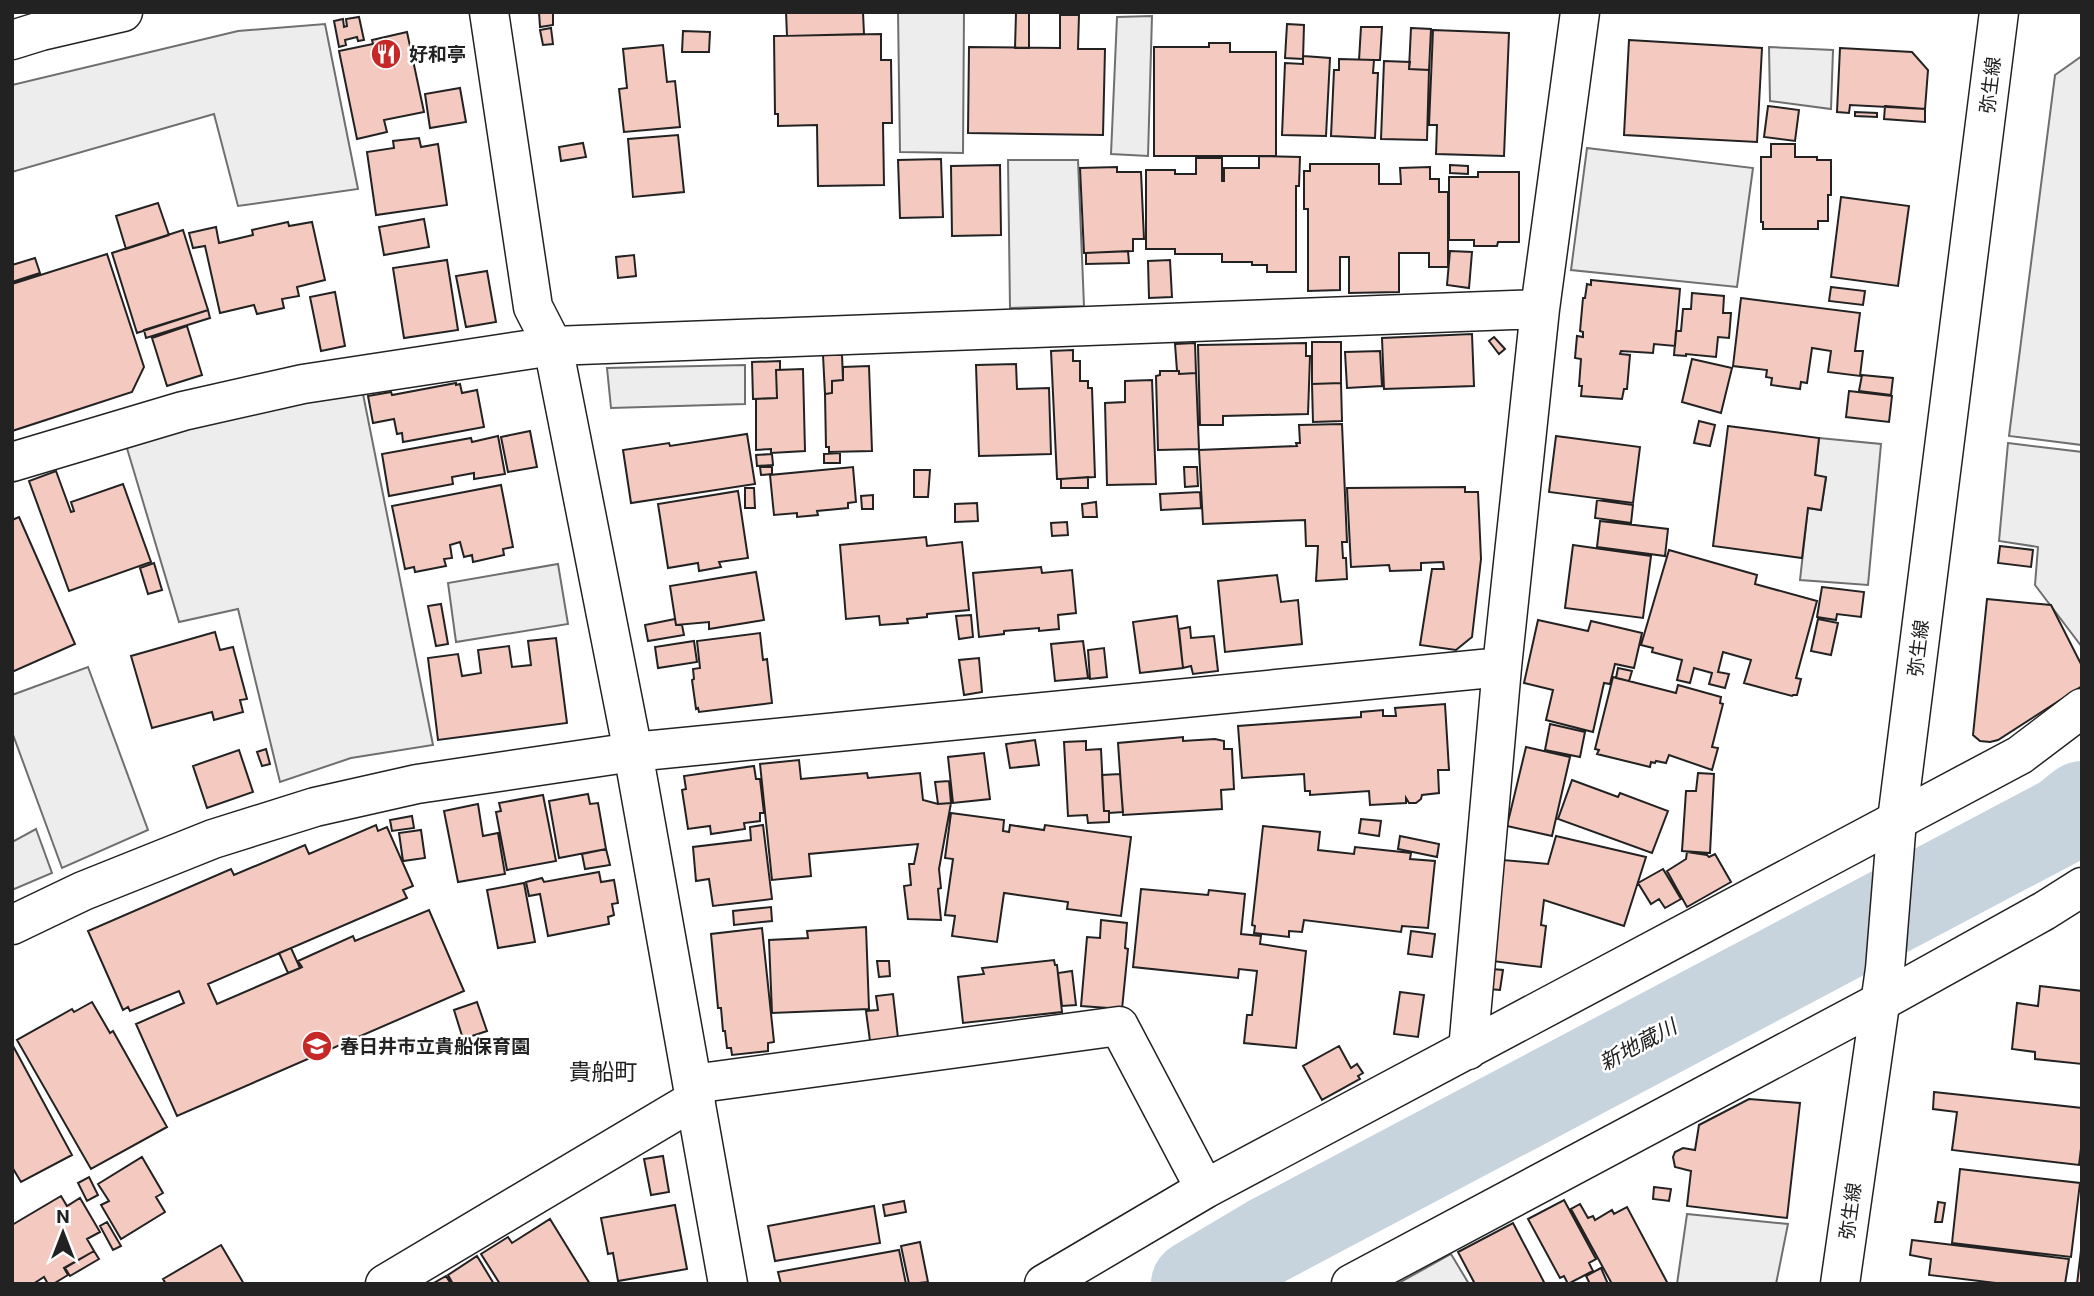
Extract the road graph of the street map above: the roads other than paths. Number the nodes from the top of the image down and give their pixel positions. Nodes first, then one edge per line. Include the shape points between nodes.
1 (123, 12) edge
2 (489, 12) edge
3 (1580, 12) edge
4 (1999, 12) edge
5 (12, 40) edge
6 (1540, 309) junction
7 (554, 346) junction
8 (12, 462) edge
9 (1502, 667) junction
10 (2082, 708) edge
11 (633, 752) junction
12 (1896, 832) junction
13 (2082, 887) edge
14 (12, 925) edge
15 (1883, 986) junction
16 (1468, 1050) junction
17 (694, 1091) junction
18 (1205, 1189) junction
19 (385, 1284) edge
20 (728, 1284) edge
21 (1044, 1284) edge
22 (1352, 1284) edge
23 (1840, 1284) edge

1 - 5 street
2 - 7 street via 533,307
3 - 6 street
4 - 12 street, 弥生線
6 - 7 street
6 - 9 street
7 - 8 street via 290,387 183,411
7 - 11 street
9 - 11 street
9 - 16 street
10 - 12 street via 2020,755
11 - 14 street via 417,784 315,807 213,839
11 - 17 street
12 - 15 street, 弥生線
12 - 16 street
13 - 15 street via 2044,911
15 - 22 street
15 - 23 street, 弥生線
16 - 18 street
17 - 18 street via 1119,1026
17 - 19 street
17 - 20 street
18 - 21 street

